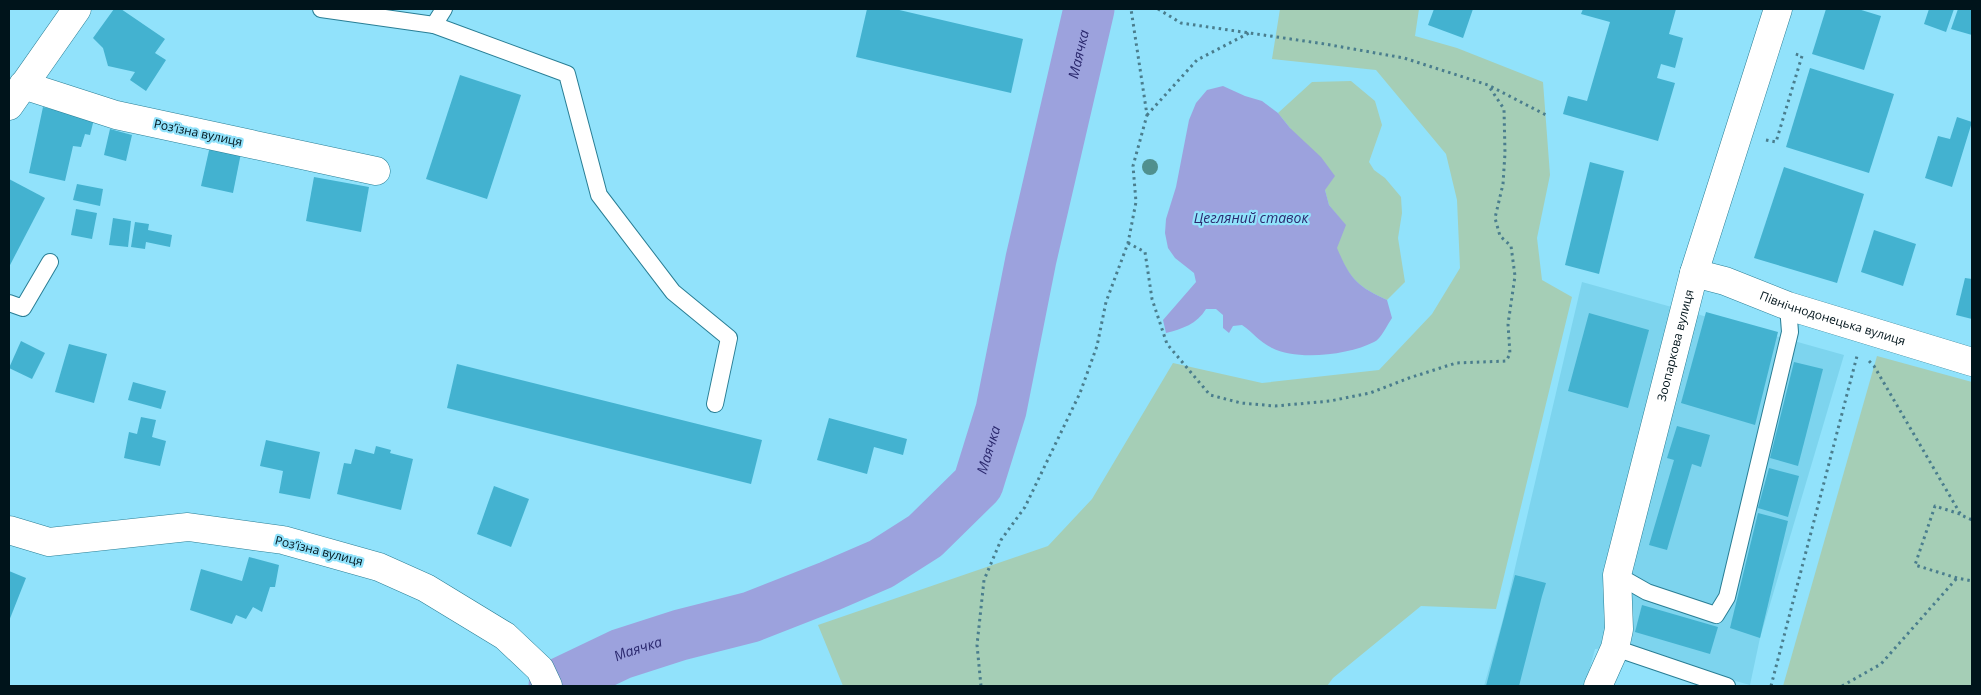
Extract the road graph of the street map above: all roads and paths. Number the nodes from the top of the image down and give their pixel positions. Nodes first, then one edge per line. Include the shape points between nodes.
1 (77, 9) edge
2 (321, 9) edge
3 (444, 9) edge
4 (1131, 9) edge
5 (1158, 9) edge
6 (1778, 9) edge
7 (434, 25) junction
8 (1250, 33) junction
9 (1794, 44) dead end
10 (1488, 84) junction
11 (16, 96) edge
12 (1147, 115) junction
13 (1546, 115) dead end
14 (1763, 149) dead end
15 (376, 171) dead end
16 (1128, 243) junction
17 (50, 262) dead end
18 (1694, 273) junction
19 (9, 303) edge
20 (1788, 306) junction
21 (1851, 350) dead end
22 (1858, 352) junction
23 (1972, 362) edge
24 (715, 404) dead end
25 (1961, 515) junction
26 (1972, 520) edge
27 (9, 530) edge
28 (1617, 575) junction
29 (1957, 578) junction
30 (1972, 581) edge
31 (1615, 648) junction
32 (544, 678) edge
33 (981, 686) edge
34 (1598, 686) edge
35 (1727, 686) edge
36 (1770, 686) edge
37 (1842, 686) edge

1 - 11 street, Розʼїзна вулиця
2 - 7 lane
3 - 7 lane
4 - 12 path
5 - 8 path via 1181,23
6 - 18 street, Зоопаркова вулиця
7 - 24 lane via 567,74 599,195 673,292 729,338
8 - 10 path via 1404,58
8 - 12 path via 1197,60
9 - 14 path via 1791,53 1802,56 1776,142 1766,140
10 - 13 path
10 - 16 path via 1504,109 1503,184 1495,218 1500,236 1510,246 1516,276 1508,324 1510,354 1506,360 1456,363 1370,393 1330,401 1275,406 1241,403 1210,395 1167,344 1152,299 1145,252
11 - 15 street, Розʼїзна вулиця
12 - 16 path via 1133,166 1136,202
16 - 33 path via 1106,302 1097,346 1080,392 1025,507 1000,540 984,580 977,645
17 - 19 lane via 23,308
18 - 20 street, Північнодонецька вулиця via 1725,281
18 - 28 street, Зоопаркова вулиця
20 - 23 street, Північнодонецька вулиця
20 - 28 lane via 1790,332 1727,597 1716,615 1647,592
21 - 22 path
22 - 25 path via 1874,366
22 - 36 path
25 - 26 path
25 - 29 path via 1935,506 1915,565
27 - 32 street, Розʼїзна вулиця via 50,542 188,526 283,540 379,566 426,588 505,636
28 - 31 street, Зоопаркова вулиця via 1619,628
29 - 30 path
29 - 37 path via 1881,664
31 - 34 street, Зоопаркова вулиця
31 - 35 lane

